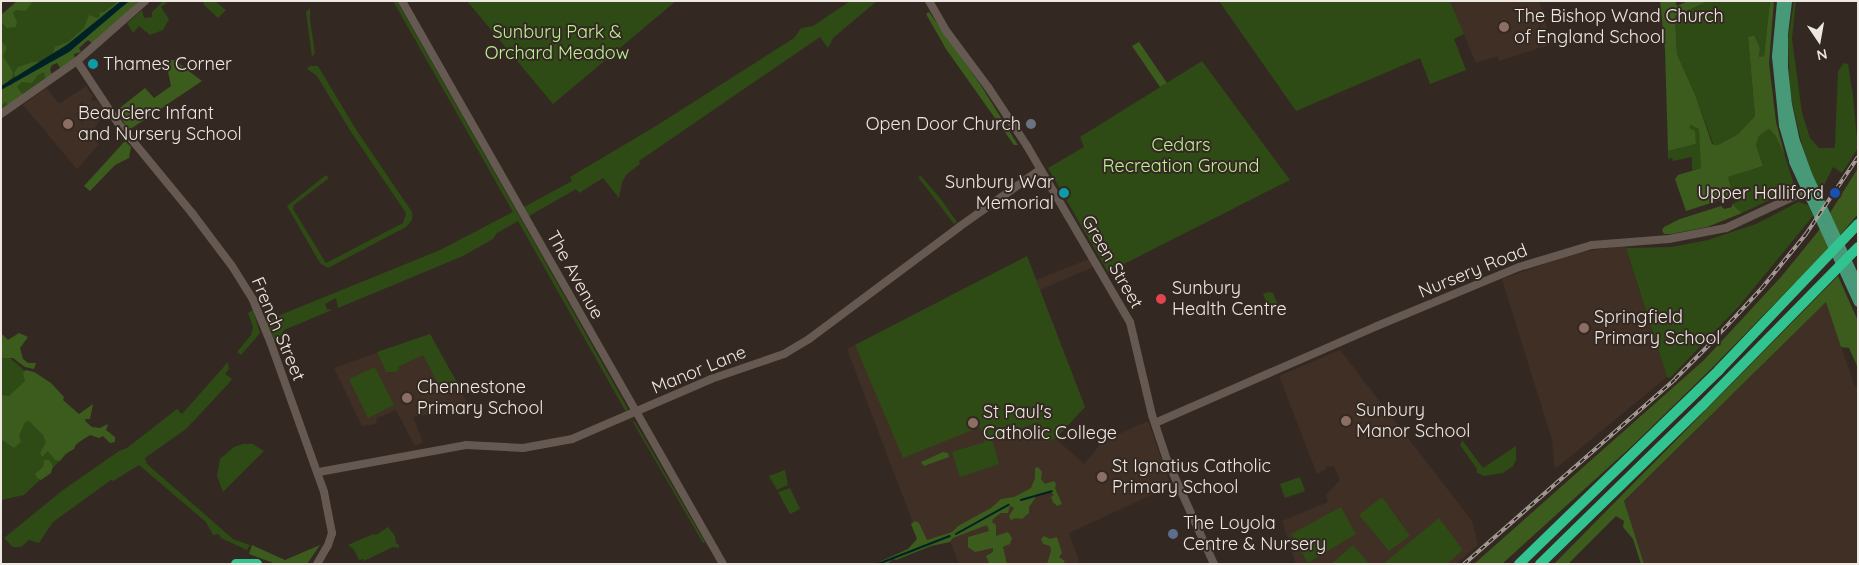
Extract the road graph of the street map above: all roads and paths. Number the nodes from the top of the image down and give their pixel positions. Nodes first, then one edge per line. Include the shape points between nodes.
1 (144, 1) edge
2 (402, 1) edge
3 (929, 1) edge
4 (1781, 1) edge
5 (1787, 1) edge
6 (77, 61) junction
7 (1, 114) edge
8 (1040, 169) junction
9 (1812, 194) junction
10 (1858, 224) edge
11 (1858, 247) edge
12 (1855, 285) edge
13 (1858, 302) edge
14 (635, 412) junction
15 (1155, 423) junction
16 (319, 472) junction
17 (1569, 517) junction
18 (236, 564) edge
19 (256, 564) edge
20 (316, 564) edge
21 (723, 564) edge
22 (1214, 564) edge
23 (1510, 564) edge
24 (1520, 564) edge
25 (1540, 564) edge

1 - 6 street
2 - 14 street, The Avenue
3 - 8 street, Green Street
4 - 9 main road via 1776,56 1781,112 1794,161
5 - 9 main road via 1782,34 1785,91 1794,138
6 - 7 street
6 - 16 street, French Street via 121,128 187,207 244,283 263,323
8 - 14 street, Manor Lane via 794,349 711,379
8 - 15 street, Green Street via 1130,322
9 - 12 main road
9 - 15 street, Nursery Road via 1726,228 1668,239 1592,245 1518,268
10 - 17 highway via 1712,378
11 - 25 highway
12 - 13 main road
14 - 16 street, Manor Lane via 588,434 557,443 523,448 466,445
14 - 21 street, The Avenue
15 - 22 street, Green Street via 1182,498
16 - 20 street, French Street via 332,533
17 - 23 highway
17 - 24 highway
18 - 19 highway

